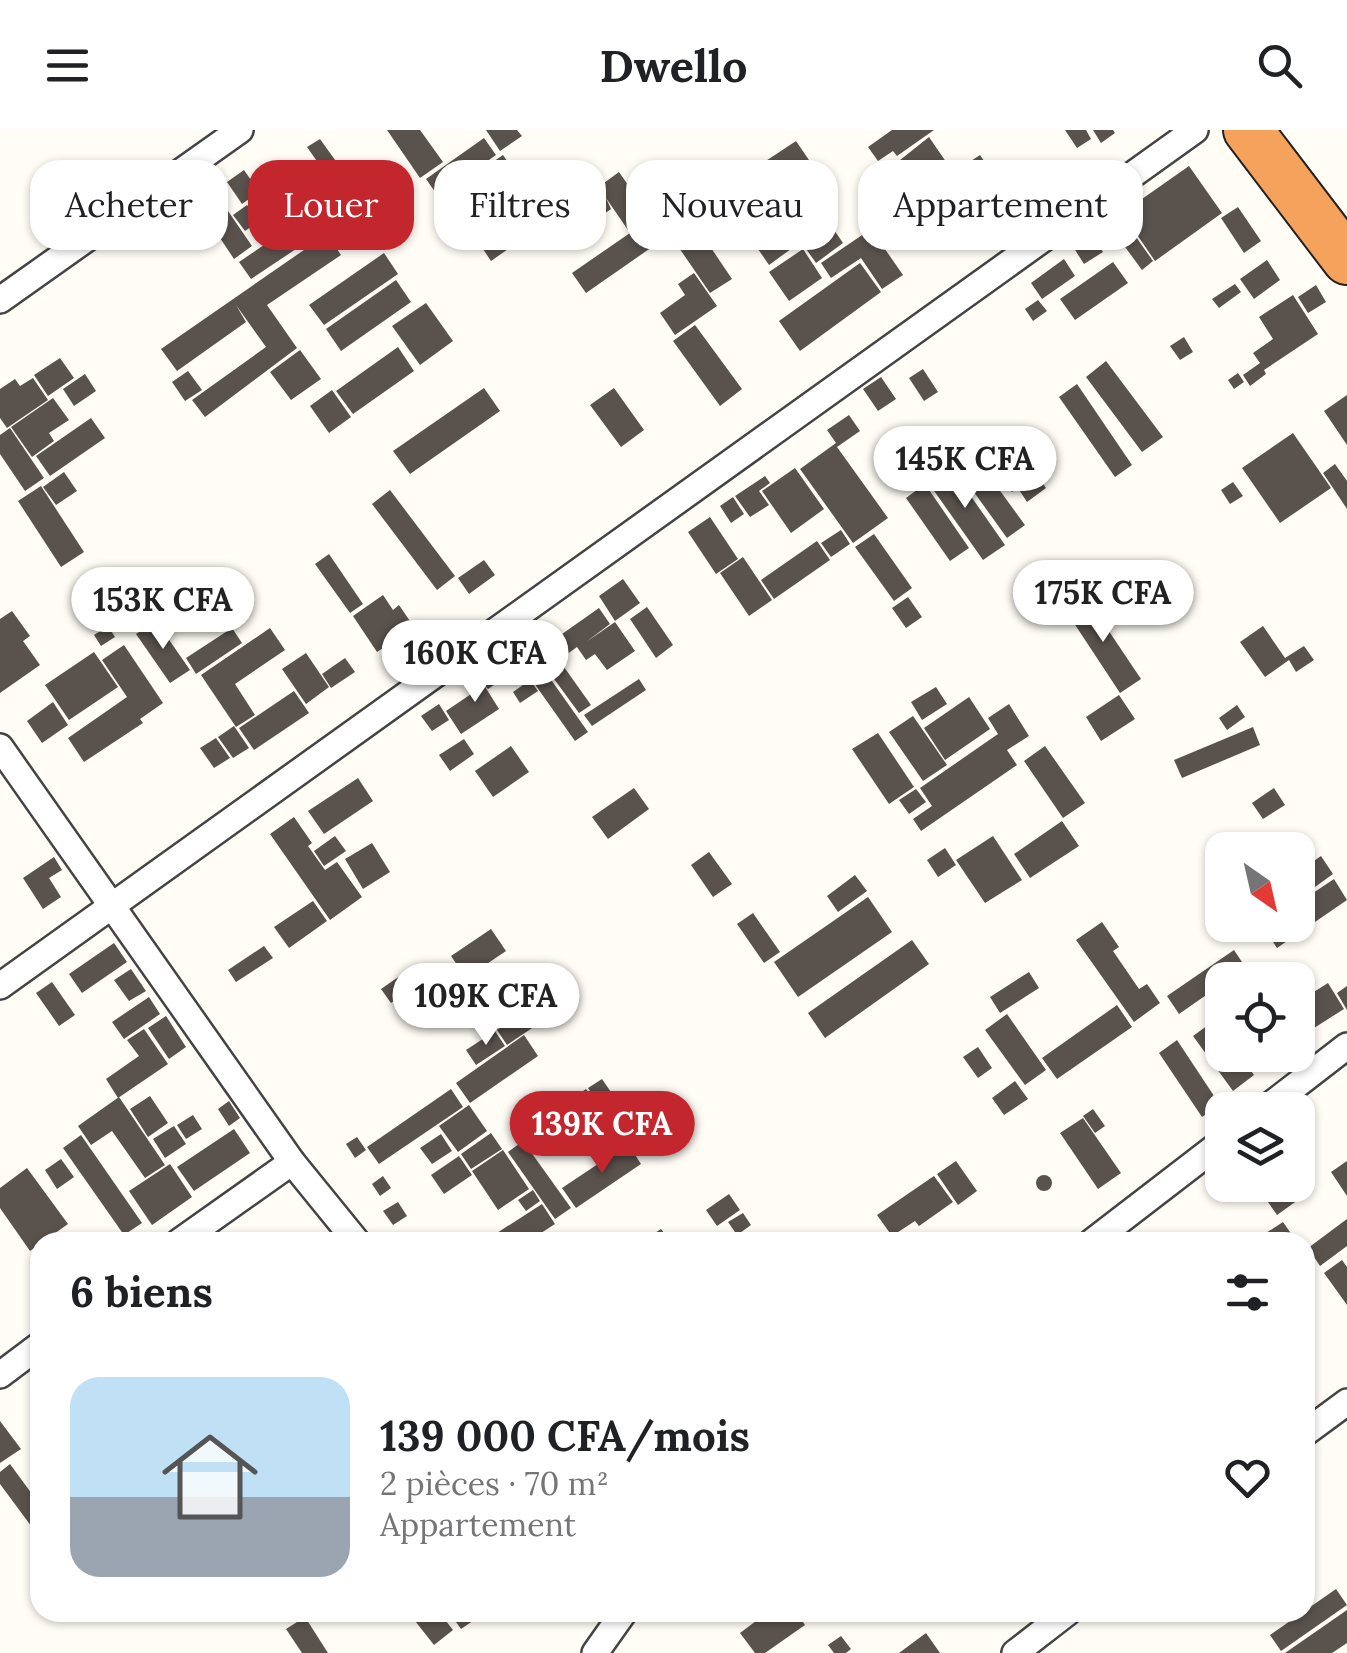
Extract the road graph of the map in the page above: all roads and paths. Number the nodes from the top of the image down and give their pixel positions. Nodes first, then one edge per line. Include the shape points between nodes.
1 (240, 130) edge
2 (1195, 130) edge
3 (1248, 130) edge
4 (1347, 260) edge
5 (0, 300) edge
6 (0, 747) edge
7 (112, 905) junction
8 (0, 986) edge
9 (1347, 1046) edge
10 (1287, 1092) edge
11 (1205, 1155) edge
12 (292, 1162) junction
13 (193, 1232) edge
14 (349, 1232) edge
15 (1105, 1232) edge
16 (30, 1352) edge
17 (0, 1375) edge
18 (1347, 1402) edge
19 (1315, 1426) edge
20 (617, 1622) edge
21 (1055, 1622) edge
22 (595, 1653) edge
23 (1014, 1653) edge

1 - 5 street
2 - 7 street
3 - 4 highway
6 - 7 street
7 - 8 street
7 - 12 street
9 - 10 street
11 - 15 street
12 - 13 street
12 - 14 street
16 - 17 street
18 - 19 street
20 - 22 street
21 - 23 street

